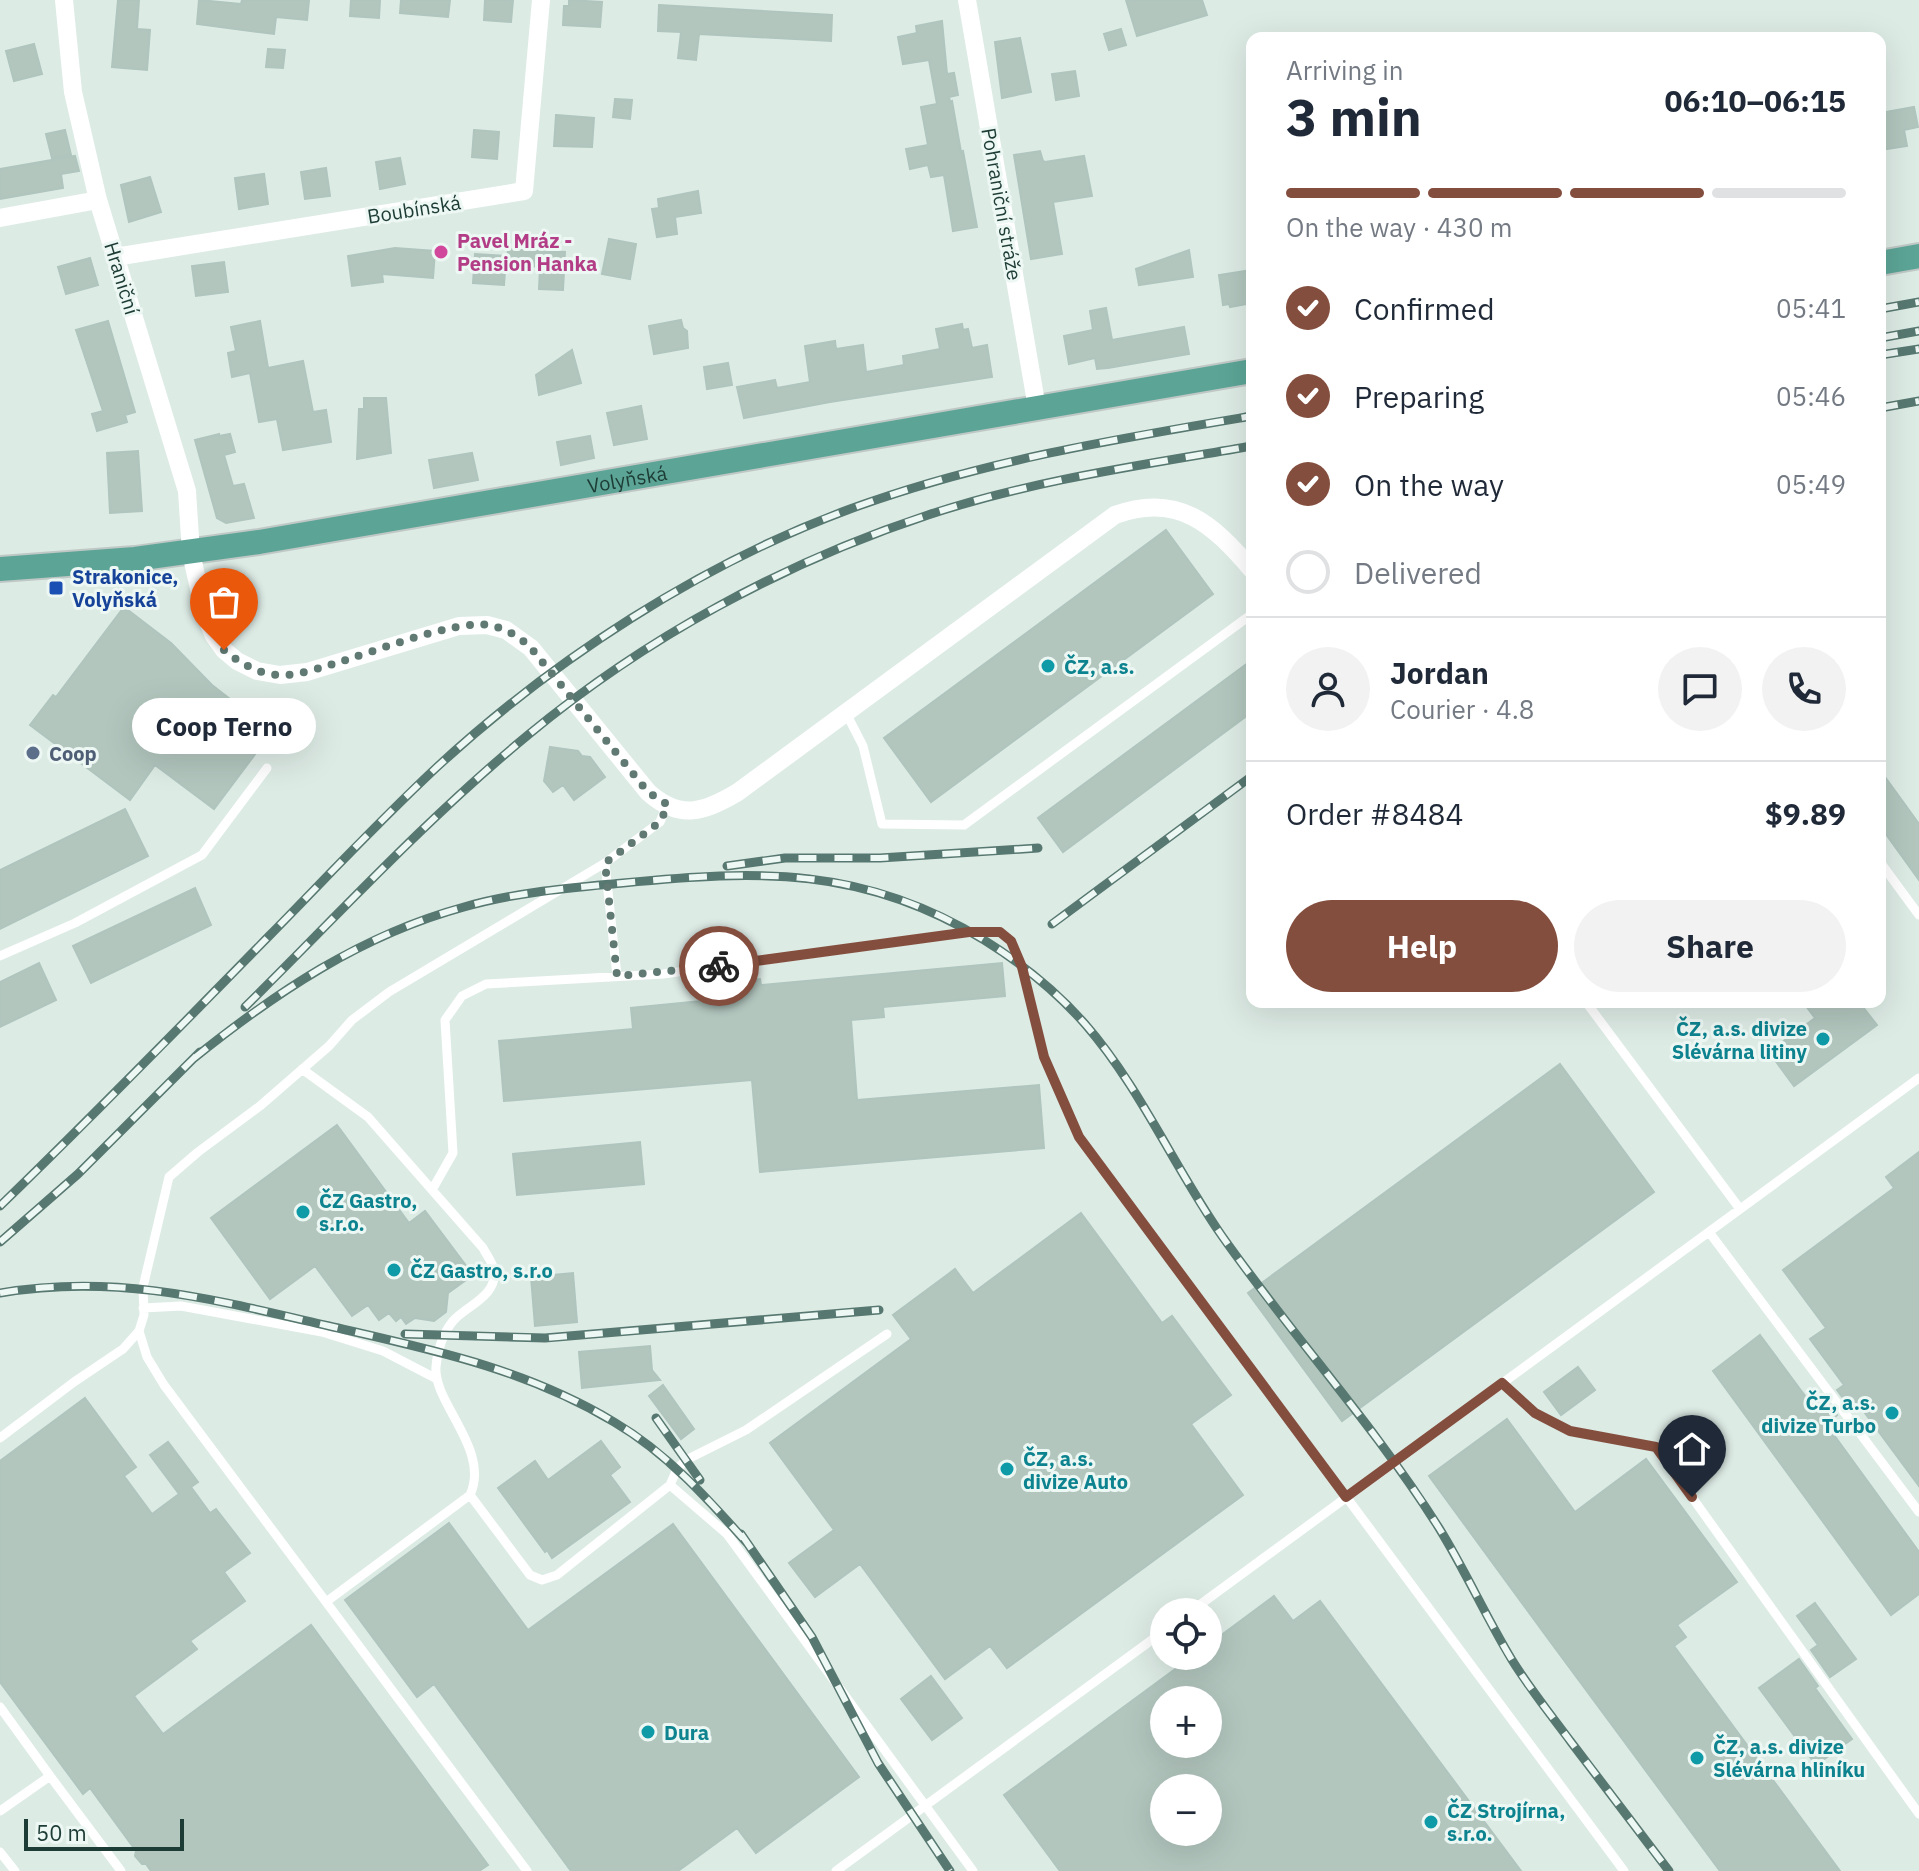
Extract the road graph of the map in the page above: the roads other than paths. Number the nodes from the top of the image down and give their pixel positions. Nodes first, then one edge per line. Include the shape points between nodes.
1 (64, 0) edge
2 (541, 0) edge
3 (967, 0) edge
4 (98, 200) junction
5 (0, 218) edge
6 (1919, 256) edge
7 (115, 257) junction
8 (1886, 262) edge
9 (1246, 372) edge
10 (1037, 408) junction
11 (191, 553) junction
12 (1246, 564) edge
13 (0, 569) edge
14 (1246, 618) edge
15 (846, 713) junction
16 (267, 768) dead end
17 (668, 805) junction
18 (605, 863) junction
19 (1886, 870) edge
20 (1919, 915) edge
21 (0, 956) edge
22 (617, 976) junction
23 (1590, 1008) edge
24 (302, 1069) junction
25 (1919, 1078) edge
26 (432, 1190) junction
27 (1740, 1209) junction
28 (1709, 1232) junction
29 (143, 1308) junction
30 (139, 1331) junction
31 (887, 1334) dead end
32 (435, 1378) junction
33 (1502, 1383) junction
34 (0, 1438) edge
35 (670, 1485) junction
36 (470, 1495) junction
37 (1346, 1497) junction
38 (1919, 1512) edge
39 (1209, 1598) edge
40 (326, 1602) junction
41 (1150, 1641) edge
42 (0, 1707) edge
43 (50, 1776) junction
44 (924, 1807) junction
45 (0, 1811) edge
46 (1919, 1814) edge
47 (0, 1852) edge
48 (15, 1871) edge
49 (121, 1871) edge
50 (527, 1871) edge
51 (836, 1871) edge
52 (973, 1871) edge
53 (1624, 1871) edge

1 - 4 street, Hraniční via 73,92
2 - 7 street, Boubínská via 524,191
3 - 10 street, Pohraniční stráže
4 - 5 street
4 - 7 street, Hraniční
6 - 8 main road
7 - 11 street, Hraniční via 187,491
9 - 10 main road, Volyňská
10 - 11 main road, Volyňská
11 - 13 main road, Volyňská
11 - 17 street, Hraniční via 214,636 237,661 257,671 307,672 459,626 487,625 516,635 648,792
12 - 15 street via 1188,513 1135,508 1115,515
14 - 15 lane via 964,825 882,824 863,746
15 - 17 street via 708,809 689,812
16 - 21 lane via 202,855 75,923
17 - 18 lane via 660,822
18 - 22 lane
18 - 24 lane via 389,992
19 - 20 lane
22 - 26 lane via 486,984 462,996 445,1020 453,1153
22 - 37 lane via 1000,932 1011,941 1022,967 1044,1057 1079,1137
23 - 27 lane
24 - 26 lane via 368,1117
24 - 29 lane via 169,1177 145,1275
25 - 27 lane
26 - 32 lane via 483,1248 494,1271 490,1289 455,1319 443,1337
27 - 28 lane
28 - 33 lane
28 - 38 lane
29 - 30 lane
29 - 32 lane via 181,1306 322,1332 383,1351
30 - 34 lane via 123,1349
30 - 40 lane via 164,1385
31 - 35 lane via 746,1430 686,1460
32 - 36 lane via 464,1434 475,1484
33 - 37 lane
33 - 46 lane via 1535,1413 1570,1431 1656,1447
35 - 36 lane via 557,1575 542,1580 530,1575
35 - 44 lane via 727,1534
36 - 40 lane
37 - 39 lane
37 - 53 lane
40 - 50 lane
41 - 44 lane
42 - 43 lane
43 - 45 lane
43 - 49 lane
44 - 51 lane
44 - 52 lane
47 - 48 lane

